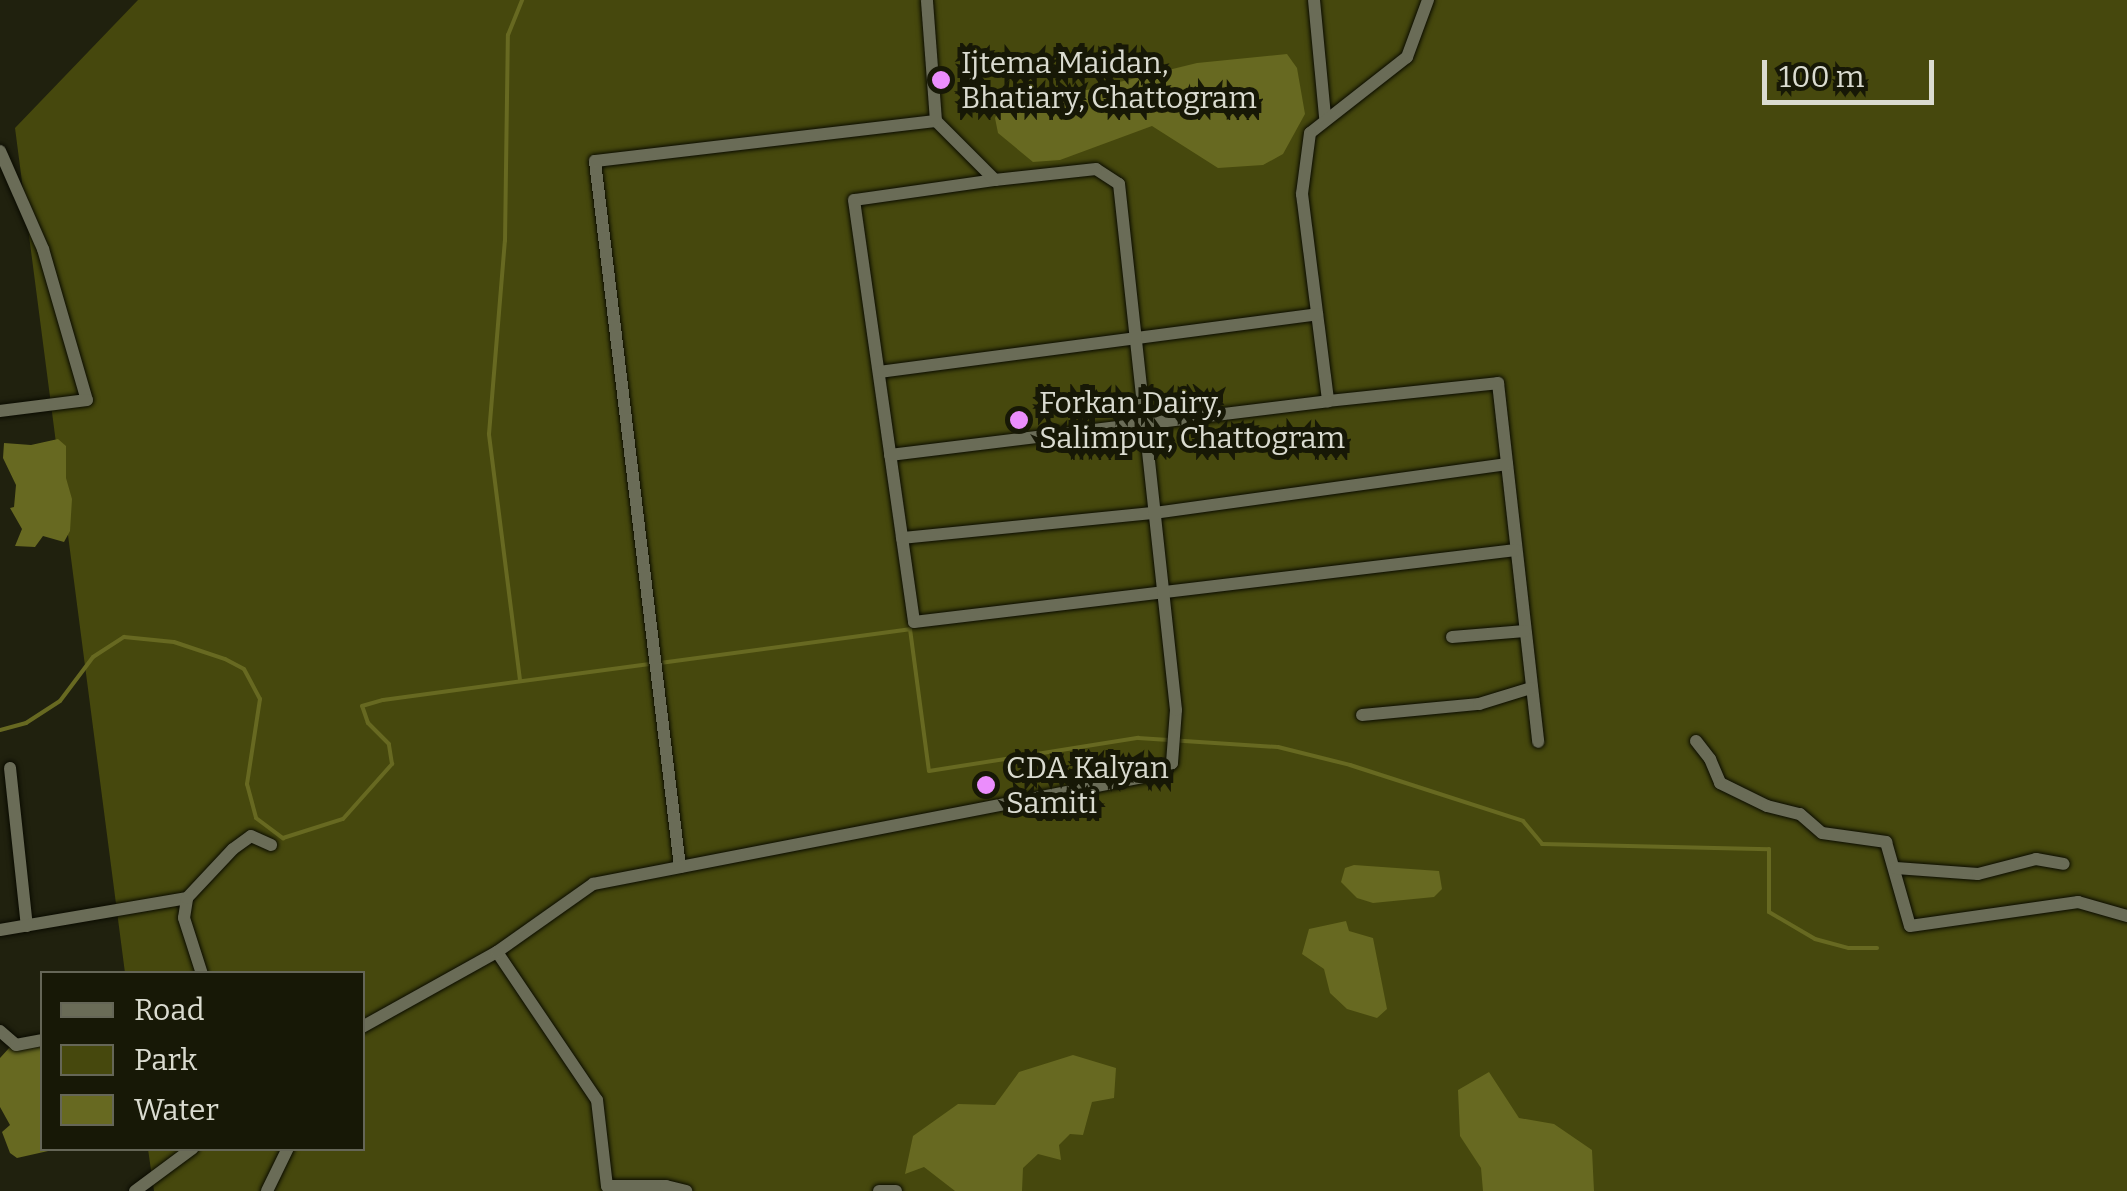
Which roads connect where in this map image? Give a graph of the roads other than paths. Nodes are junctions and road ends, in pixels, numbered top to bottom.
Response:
1 (927, 0) edge
2 (1314, 0) edge
3 (1428, 0) edge
4 (1325, 117) junction
5 (936, 121) junction
6 (0, 151) edge
7 (995, 180) junction
8 (1317, 314) junction
9 (1133, 340) junction
10 (879, 372) junction
11 (1328, 401) junction
12 (0, 411) edge
13 (1143, 423) junction
14 (890, 455) junction
15 (1508, 464) junction
16 (1154, 513) junction
17 (902, 538) junction
18 (1516, 550) junction
19 (1164, 590) junction
20 (1525, 631) junction
21 (1452, 637) dead end
22 (1532, 688) junction
23 (1362, 715) dead end
24 (1696, 741) dead end
25 (1538, 742) dead end
26 (10, 768) dead end
27 (272, 845) dead end
28 (2064, 864) dead end
29 (680, 867) junction
30 (1896, 868) junction
31 (187, 898) junction
32 (2127, 916) edge
33 (27, 926) junction
34 (0, 930) edge
35 (497, 952) junction
36 (201, 971) edge
37 (365, 1025) edge
38 (0, 1031) edge
39 (40, 1040) edge
40 (189, 1151) edge
41 (287, 1151) edge
42 (135, 1191) edge
43 (267, 1191) edge
44 (686, 1191) edge
45 (879, 1191) edge
46 (896, 1191) edge

1 - 5 street
2 - 4 street
3 - 4 street
4 - 8 street
5 - 7 street
5 - 29 street
6 - 12 street
7 - 9 street
7 - 10 street
8 - 9 street
8 - 11 street
9 - 10 street
9 - 13 street
10 - 14 street
11 - 13 street
11 - 15 street
13 - 14 street
13 - 16 street
14 - 17 street
15 - 16 street
15 - 18 street
16 - 17 street
16 - 19 street
17 - 19 street
18 - 19 street
18 - 20 street
19 - 29 street
20 - 21 street
20 - 22 street
22 - 23 street
22 - 25 street
24 - 30 street
26 - 33 street
27 - 31 street
28 - 30 street
29 - 35 street
30 - 32 street
31 - 33 street
31 - 36 street
33 - 34 street
35 - 37 street
35 - 44 street
38 - 39 street
40 - 42 street
41 - 43 street
45 - 46 street

